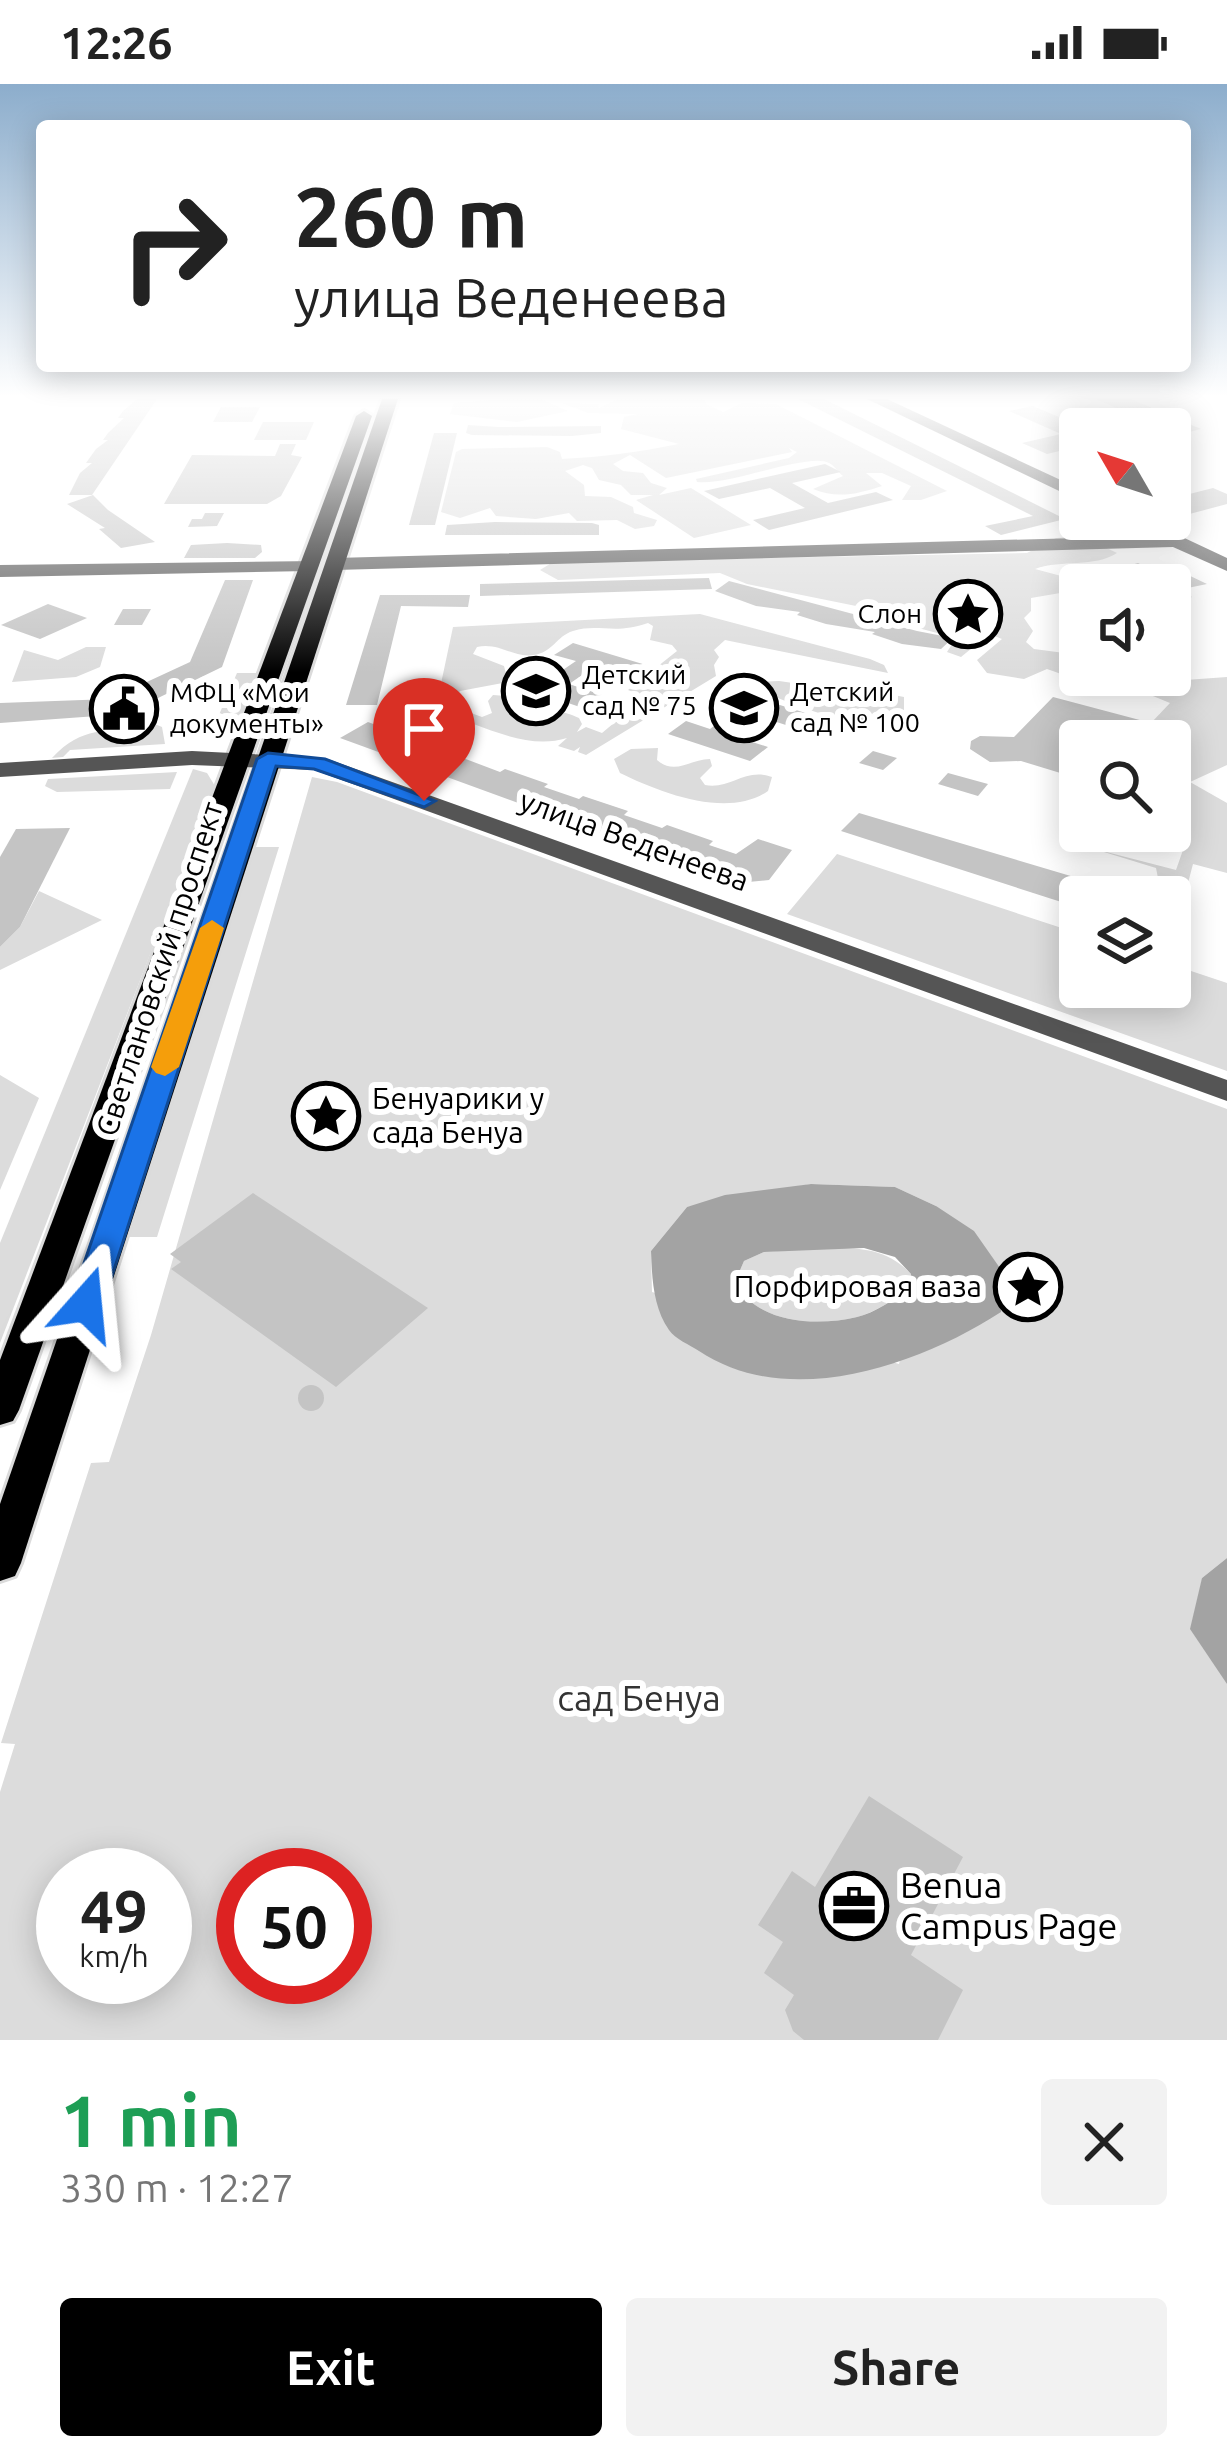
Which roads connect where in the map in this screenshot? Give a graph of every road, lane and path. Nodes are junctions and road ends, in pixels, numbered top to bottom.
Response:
1 (336, 490) edge
2 (359, 490) edge
3 (1177, 541) joint
4 (334, 564) junction
5 (309, 565) junction
6 (1227, 565) edge
7 (0, 571) edge
8 (253, 759) junction
9 (0, 770) edge
10 (1227, 1091) edge
11 (0, 1410) edge
12 (0, 1563) edge

1 - 5 main road, Светлановский проспект
2 - 4 main road, Светлановский проспект
3 - 4 street
3 - 6 street
4 - 8 main road, Светлановский проспект
5 - 7 street
5 - 8 main road, Светлановский проспект
8 - 9 street, улица Веденеева
8 - 10 street, улица Веденеева
8 - 11 main road, Светлановский проспект
8 - 12 main road, Светлановский проспект

